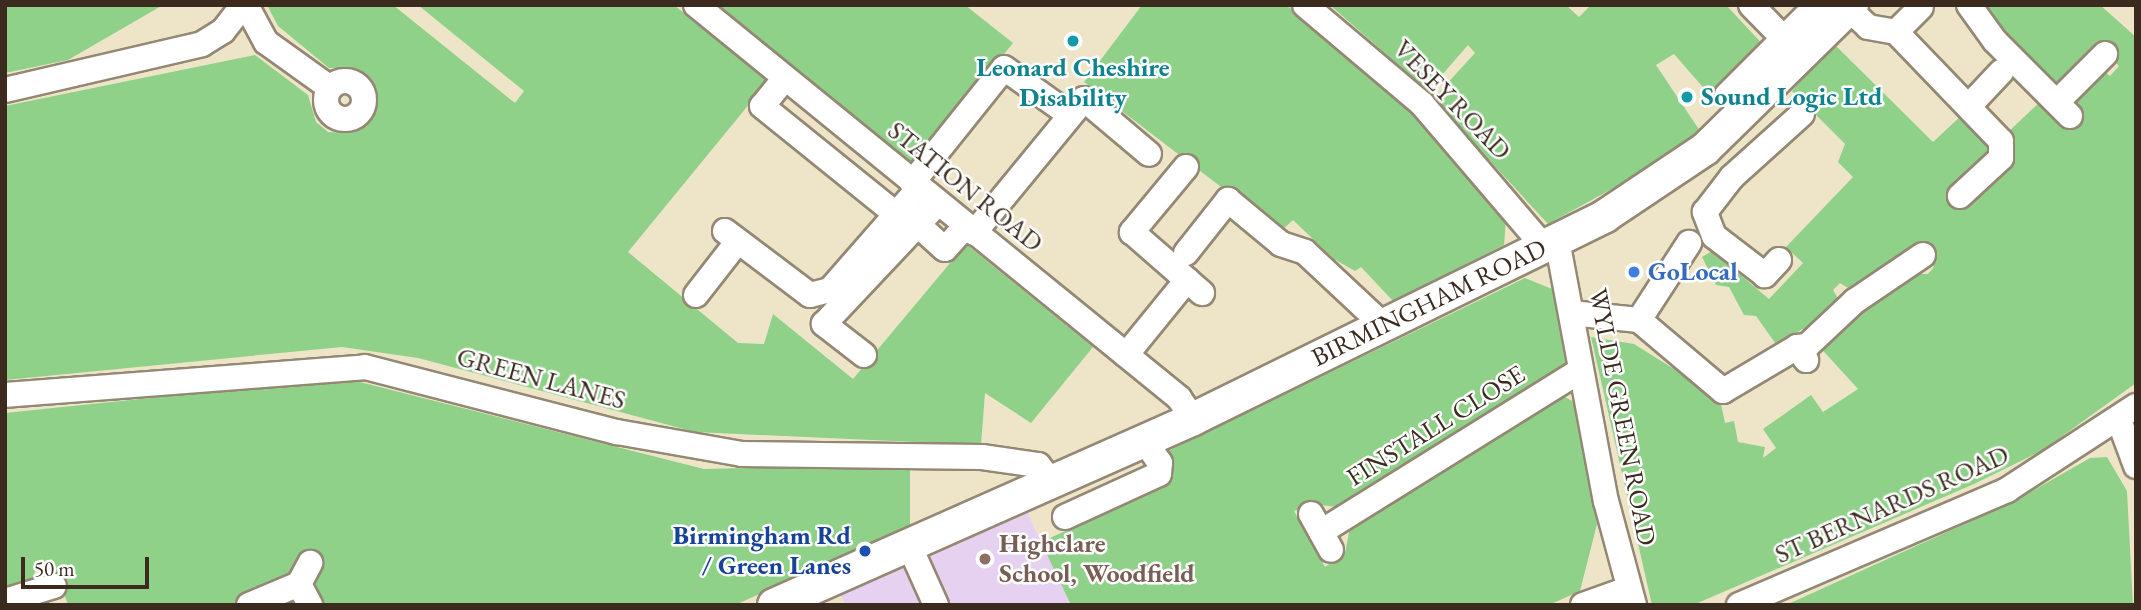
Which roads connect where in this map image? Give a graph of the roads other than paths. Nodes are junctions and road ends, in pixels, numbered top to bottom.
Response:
1 (244, 5) edge
2 (696, 5) edge
3 (1306, 5) edge
4 (1751, 5) edge
5 (1816, 5) edge
6 (1969, 5) edge
7 (1851, 7) edge
8 (1921, 7) dead end
9 (1896, 32) junction
10 (266, 42) junction
11 (202, 44) junction
12 (1793, 48) junction
13 (2105, 54) dead end
14 (2001, 72) dead end
15 (785, 78) junction
16 (330, 88) dead end
17 (5, 89) edge
18 (1727, 95) dead end
19 (1969, 106) junction
20 (1060, 108) dead end
21 (1802, 114) dead end
22 (1705, 149) junction
23 (1149, 153) dead end
24 (1186, 167) dead end
25 (1732, 177) junction
26 (915, 185) junction
27 (1960, 196) dead end
28 (938, 203) junction
29 (907, 219) junction
30 (970, 229) junction
31 (1689, 243) dead end
32 (1550, 244) junction
33 (1186, 253) dead end
34 (1923, 255) dead end
35 (1779, 260) dead end
36 (696, 295) dead end
37 (1570, 313) junction
38 (1639, 320) junction
39 (1383, 325) junction
40 (864, 355) dead end
41 (1126, 355) junction
42 (1581, 370) junction
43 (5, 395) edge
44 (2127, 413) edge
45 (1193, 419) junction
46 (1144, 440) junction
47 (2136, 466) edge
48 (1054, 482) junction
49 (1065, 517) dead end
50 (1321, 532) dead end
51 (909, 545) junction
52 (306, 584) edge
53 (53, 585) dead end
54 (1631, 597) edge
55 (5, 601) edge
56 (257, 604) edge
57 (774, 605) edge
58 (936, 605) edge
59 (1583, 605) edge
60 (1739, 605) edge

1 - 10 street
1 - 11 street
2 - 15 street, STATION ROAD
3 - 32 street, VESEY ROAD
4 - 12 street
5 - 12 street
6 - 13 street
7 - 9 street
7 - 12 main road, BIRMINGHAM ROAD
8 - 9 street
9 - 19 street
10 - 11 street
10 - 16 street
11 - 17 street
12 - 18 street
12 - 22 main road, BIRMINGHAM ROAD
14 - 19 street
15 - 26 street, STATION ROAD
15 - 29 street
19 - 27 street
20 - 26 street
21 - 25 street
22 - 25 street
22 - 32 main road, BIRMINGHAM ROAD
23 - 30 street
24 - 41 street
25 - 35 street
26 - 28 street, STATION ROAD
26 - 29 street
28 - 29 street
28 - 30 street, STATION ROAD
29 - 30 street
29 - 36 street
29 - 40 street
30 - 41 street, STATION ROAD
31 - 38 street
32 - 37 street, WYLDE GREEN ROAD
32 - 39 main road, BIRMINGHAM ROAD
33 - 39 street
34 - 38 street
37 - 38 street
37 - 42 street, WYLDE GREEN ROAD
39 - 45 main road, BIRMINGHAM ROAD
41 - 45 street, STATION ROAD
42 - 50 street, FINSTALL CLOSE
42 - 54 street, WYLDE GREEN ROAD
43 - 48 street, GREEN LANES
44 - 47 street
44 - 60 street, ST BERNARDS ROAD
45 - 46 main road, BIRMINGHAM ROAD
46 - 48 main road, BIRMINGHAM ROAD
46 - 49 street
48 - 51 main road, BIRMINGHAM ROAD
51 - 57 main road, BIRMINGHAM ROAD
51 - 58 street
52 - 56 street
53 - 55 street
54 - 59 street

